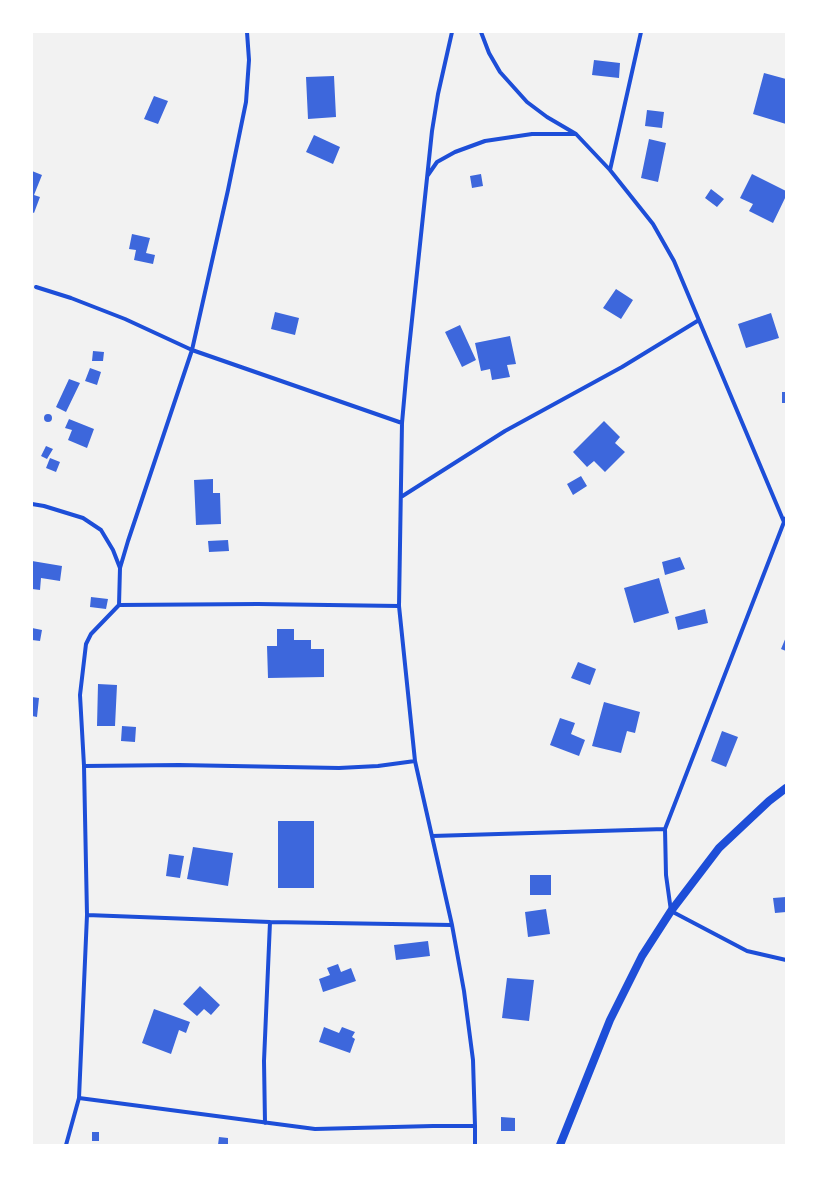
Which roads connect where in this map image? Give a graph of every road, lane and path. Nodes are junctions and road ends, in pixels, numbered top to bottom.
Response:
1 (247, 32) edge
2 (452, 32) edge
3 (481, 32) edge
4 (641, 32) edge
5 (576, 134) junction
6 (610, 170) junction
7 (427, 175) junction
8 (36, 287) dead end
9 (699, 320) junction
10 (192, 350) junction
11 (402, 423) junction
12 (401, 497) junction
13 (32, 504) edge
14 (785, 522) edge
15 (120, 568) junction
16 (119, 604) junction
17 (399, 606) junction
18 (414, 761) junction
19 (84, 766) junction
20 (786, 788) edge
21 (665, 829) junction
22 (432, 836) junction
23 (672, 911) junction
24 (87, 914) junction
25 (270, 922) junction
26 (452, 925) junction
27 (786, 960) edge
28 (79, 1098) junction
29 (265, 1123) junction
30 (476, 1126) junction
31 (66, 1145) edge
32 (475, 1145) edge
33 (560, 1145) edge

1 - 10 street
2 - 7 street
3 - 5 street
4 - 6 street
5 - 6 street
5 - 7 street
6 - 9 street
7 - 11 street
8 - 10 street
9 - 12 street
9 - 14 street
10 - 11 street
10 - 15 street
11 - 12 street
12 - 17 street
13 - 15 street
14 - 21 street
15 - 16 street
16 - 17 street
16 - 19 street
17 - 18 street
18 - 19 street
18 - 22 street
19 - 24 street
20 - 23 main road
21 - 22 street
21 - 23 street
22 - 26 street
23 - 27 street
23 - 33 main road
24 - 25 street
24 - 28 street
25 - 26 street
25 - 29 street
26 - 30 street
28 - 29 street
28 - 31 street
29 - 30 street
30 - 32 street

